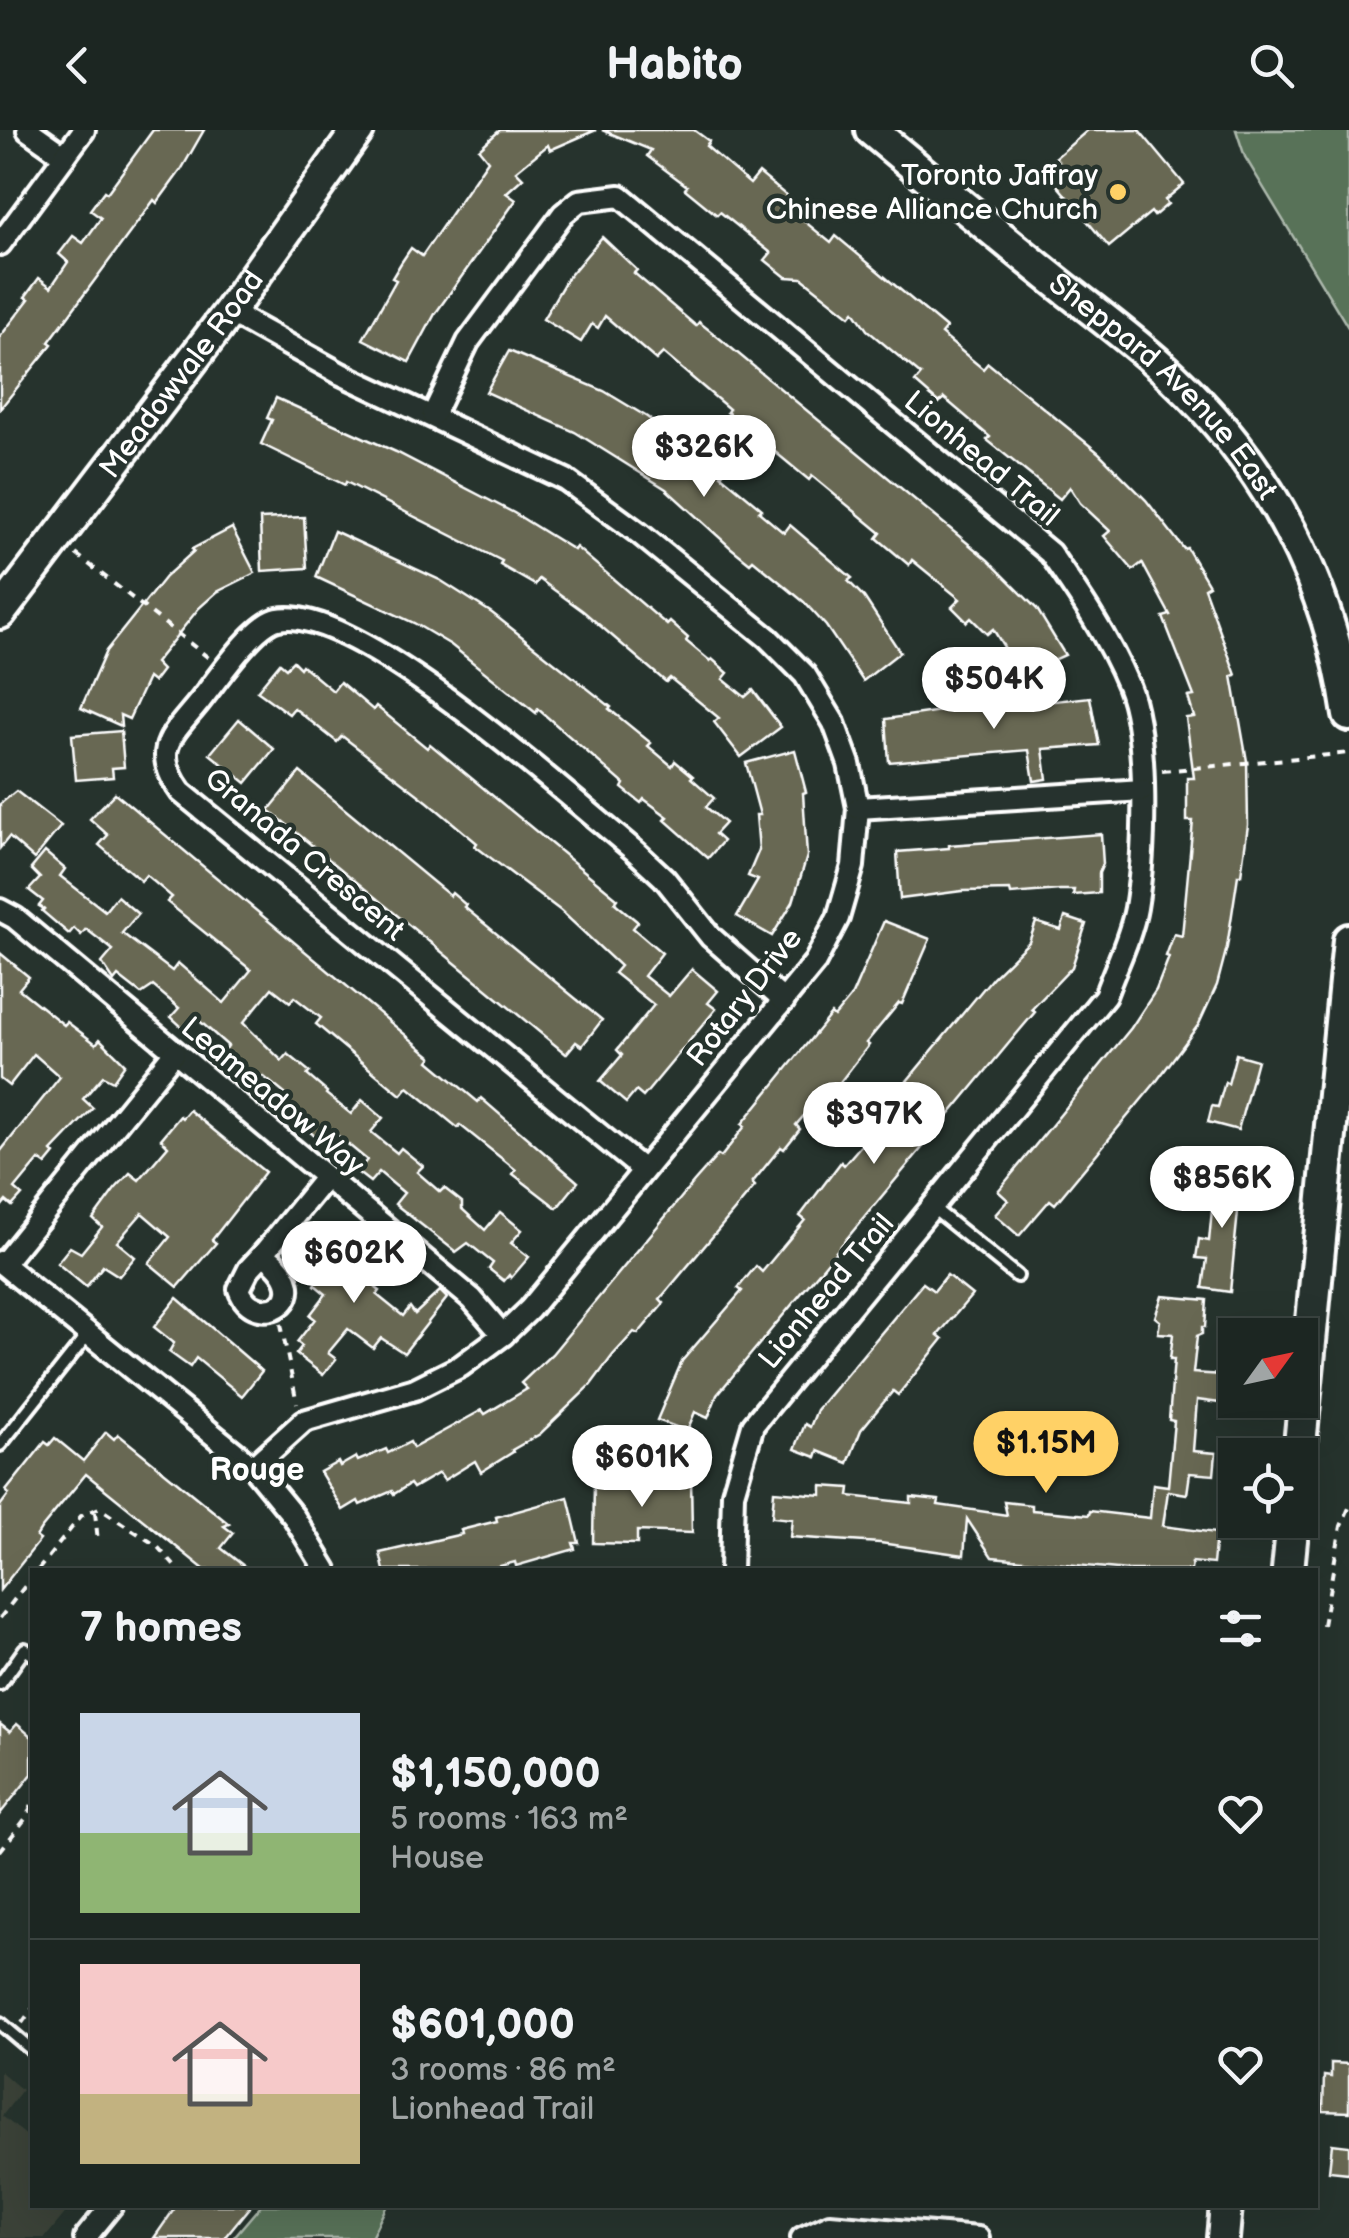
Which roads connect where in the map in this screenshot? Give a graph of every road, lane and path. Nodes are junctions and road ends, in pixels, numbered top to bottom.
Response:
1 (28, 130) edge
2 (84, 130) edge
3 (358, 130) edge
4 (871, 130) edge
5 (65, 156) junction
6 (0, 244) edge
7 (230, 312) junction
8 (432, 414) junction
9 (58, 537) junction
10 (0, 613) edge
11 (224, 671) junction
12 (1349, 715) edge
13 (1349, 753) edge
14 (1143, 782) junction
15 (858, 808) junction
16 (0, 910) edge
17 (1349, 940) edge
18 (784, 1001) junction
19 (174, 1053) junction
20 (643, 1170) junction
21 (325, 1178) junction
22 (933, 1208) junction
23 (264, 1254) junction
24 (1, 1263) edge
25 (1017, 1276) dead end
26 (278, 1306) junction
27 (89, 1334) junction
28 (503, 1334) junction
29 (304, 1422) junction
30 (1301, 1438) edge
31 (0, 1444) edge
32 (253, 1466) junction
33 (1349, 1508) edge
34 (95, 1510) junction
35 (1291, 1538) edge
36 (98, 1542) dead end
37 (40, 1568) edge
38 (177, 1568) edge
39 (325, 1568) edge
40 (731, 1568) edge
41 (1288, 1568) edge
42 (30, 1580) edge
43 (0, 1618) edge
44 (1324, 1624) dead end
45 (30, 1653) edge
46 (0, 1684) edge
47 (30, 1809) edge
48 (0, 1851) edge
49 (0, 2023) edge
50 (30, 2048) edge
51 (110, 2208) edge
52 (1226, 2208) edge
53 (85, 2238) edge
54 (802, 2238) edge
55 (978, 2238) edge
56 (1222, 2238) edge

1 - 5 street
2 - 5 street
3 - 7 main road, Meadowvale Road
4 - 12 main road, Sheppard Avenue East
5 - 6 street
7 - 8 street, Rotary Drive
7 - 9 main road, Meadowvale Road
8 - 14 street, Lionhead Trail
8 - 15 street, Rotary Drive
9 - 10 main road, Meadowvale Road
9 - 11 path
11 - 18 street, Granada Crescent
11 - 20 street, Granada Crescent
13 - 14 path
14 - 15 street
14 - 22 street, Lionhead Trail
15 - 18 street, Rotary Drive
16 - 19 street, Leameadow Way
17 - 30 main road
18 - 20 street, Rotary Drive
19 - 21 street, Leameadow Way
19 - 24 street
20 - 28 street, Rotary Drive
21 - 23 street
21 - 28 street, Leameadow Way
22 - 25 lane
22 - 40 street, Lionhead Trail
23 - 26 street
23 - 26 street
24 - 27 street
26 - 29 path
27 - 31 lane
27 - 32 street
28 - 29 street, Rotary Drive
29 - 32 street, Rotary Drive
32 - 39 street
33 - 44 path
34 - 36 path
34 - 37 path
34 - 38 path
35 - 41 main road
42 - 43 path
45 - 46 lane
47 - 48 path
49 - 50 lane
51 - 53 street
52 - 56 main road
54 - 55 street

